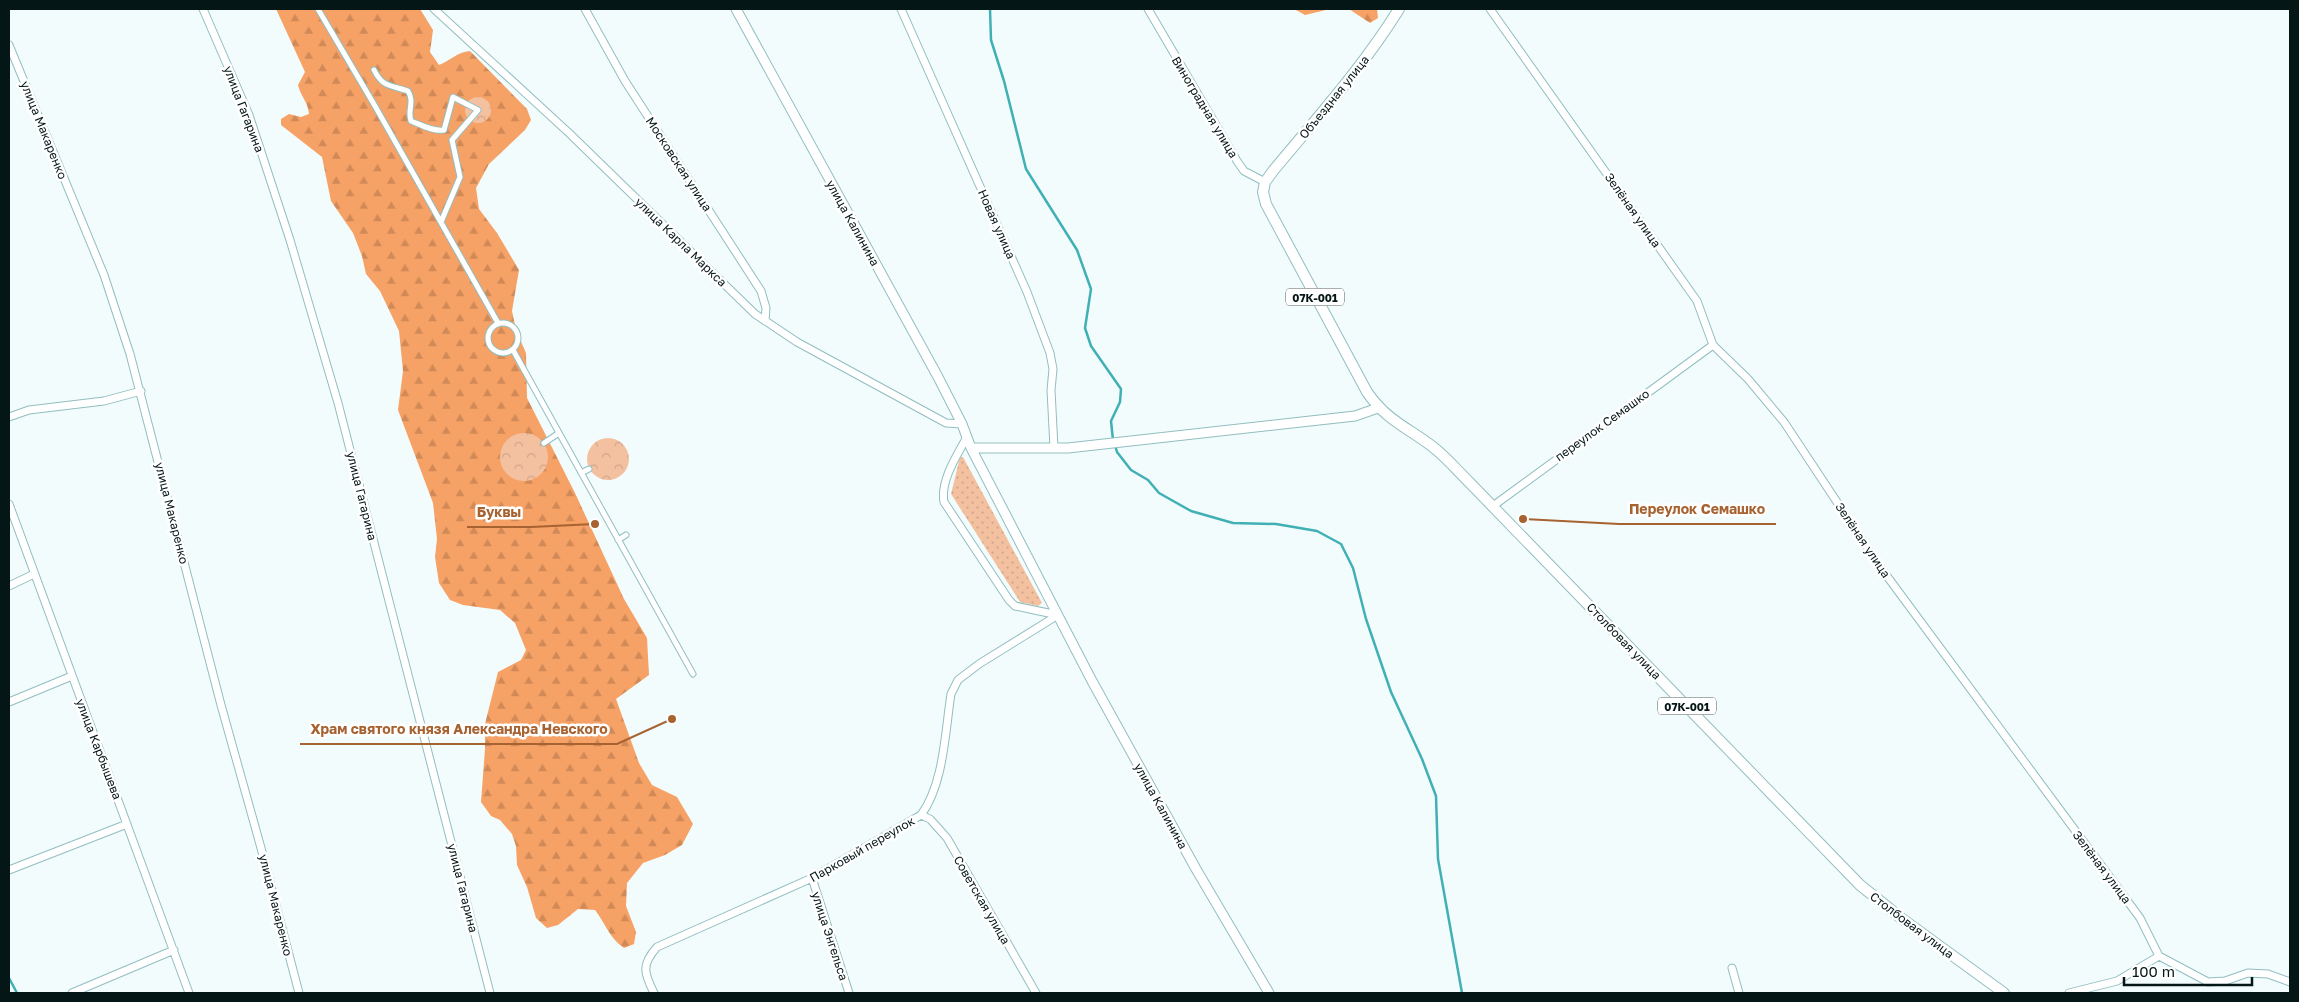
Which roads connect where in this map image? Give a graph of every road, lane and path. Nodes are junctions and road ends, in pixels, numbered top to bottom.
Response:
1 (203, 9) edge
2 (318, 9) edge
3 (434, 9) edge
4 (585, 9) edge
5 (736, 9) edge
6 (901, 9) edge
7 (1148, 9) edge
8 (1399, 9) edge
9 (1490, 9) edge
10 (9, 45) edge
11 (374, 70) dead end
12 (1265, 182) junction
13 (441, 222) junction
14 (766, 321) junction
15 (498, 324) junction
16 (1713, 345) junction
17 (513, 350) junction
18 (141, 391) junction
19 (1378, 408) junction
20 (9, 418) edge
21 (962, 424) junction
22 (559, 433) junction
23 (967, 437) junction
24 (544, 443) dead end
25 (971, 448) junction
26 (1054, 448) junction
27 (589, 469) dead end
28 (581, 473) junction
29 (9, 504) edge
30 (1493, 506) junction
31 (626, 535) dead end
32 (618, 540) junction
33 (34, 574) junction
34 (9, 586) edge
35 (1058, 615) junction
36 (693, 674) dead end
37 (72, 676) junction
38 (9, 702) edge
39 (921, 815) junction
40 (127, 824) junction
41 (9, 870) edge
42 (812, 878) junction
43 (174, 950) junction
44 (2159, 956) junction
45 (1732, 968) dead end
46 (2290, 982) edge
47 (72, 993) edge
48 (190, 993) edge
49 (298, 993) edge
50 (490, 993) edge
51 (654, 993) edge
52 (849, 993) edge
53 (1036, 993) edge
54 (1269, 993) edge
55 (1738, 993) edge
56 (2004, 993) edge
57 (2069, 993) edge

1 - 50 street, улица Гагарина
2 - 13 street
3 - 14 street, улица Карла Маркса
4 - 14 street, Московская улица
5 - 21 street, улица Калинина
6 - 26 street, Новая улица
7 - 12 street, Виноградная улица
8 - 12 main road, Объездная улица
9 - 16 street, Зелёная улица
10 - 18 street, улица Макаренко
11 - 13 street
12 - 19 main road, 07К-001
13 - 15 street
14 - 21 street, улица Карла Маркса
15 - 17 street
15 - 17 street
16 - 30 street, переулок Семашко
16 - 44 street, Зелёная улица
17 - 22 street
18 - 20 street
18 - 49 street, улица Макаренко
19 - 26 street
19 - 30 main road, Столбовая улица / 07К-001
21 - 23 street, улица Калинина
22 - 24 street
22 - 28 street
23 - 25 street, улица Калинина
23 - 35 street
25 - 26 street
25 - 35 street, улица Калинина
27 - 28 street
28 - 32 street
29 - 33 street, улица Карбышева
30 - 56 main road, Столбовая улица / 07К-001
31 - 32 street
32 - 36 street
33 - 34 street
33 - 37 street, улица Карбышева
35 - 39 street, Парковый переулок
35 - 54 street, улица Калинина
37 - 38 street
37 - 40 street, улица Карбышева
39 - 42 street, Парковый переулок
39 - 53 street, Советская улица
40 - 41 street
40 - 43 street, улица Карбышева
42 - 51 street, Парковый переулок
42 - 52 street, улица Энгельса
43 - 47 street
43 - 48 street, улица Карбышева
44 - 46 street
44 - 57 street
45 - 55 street

